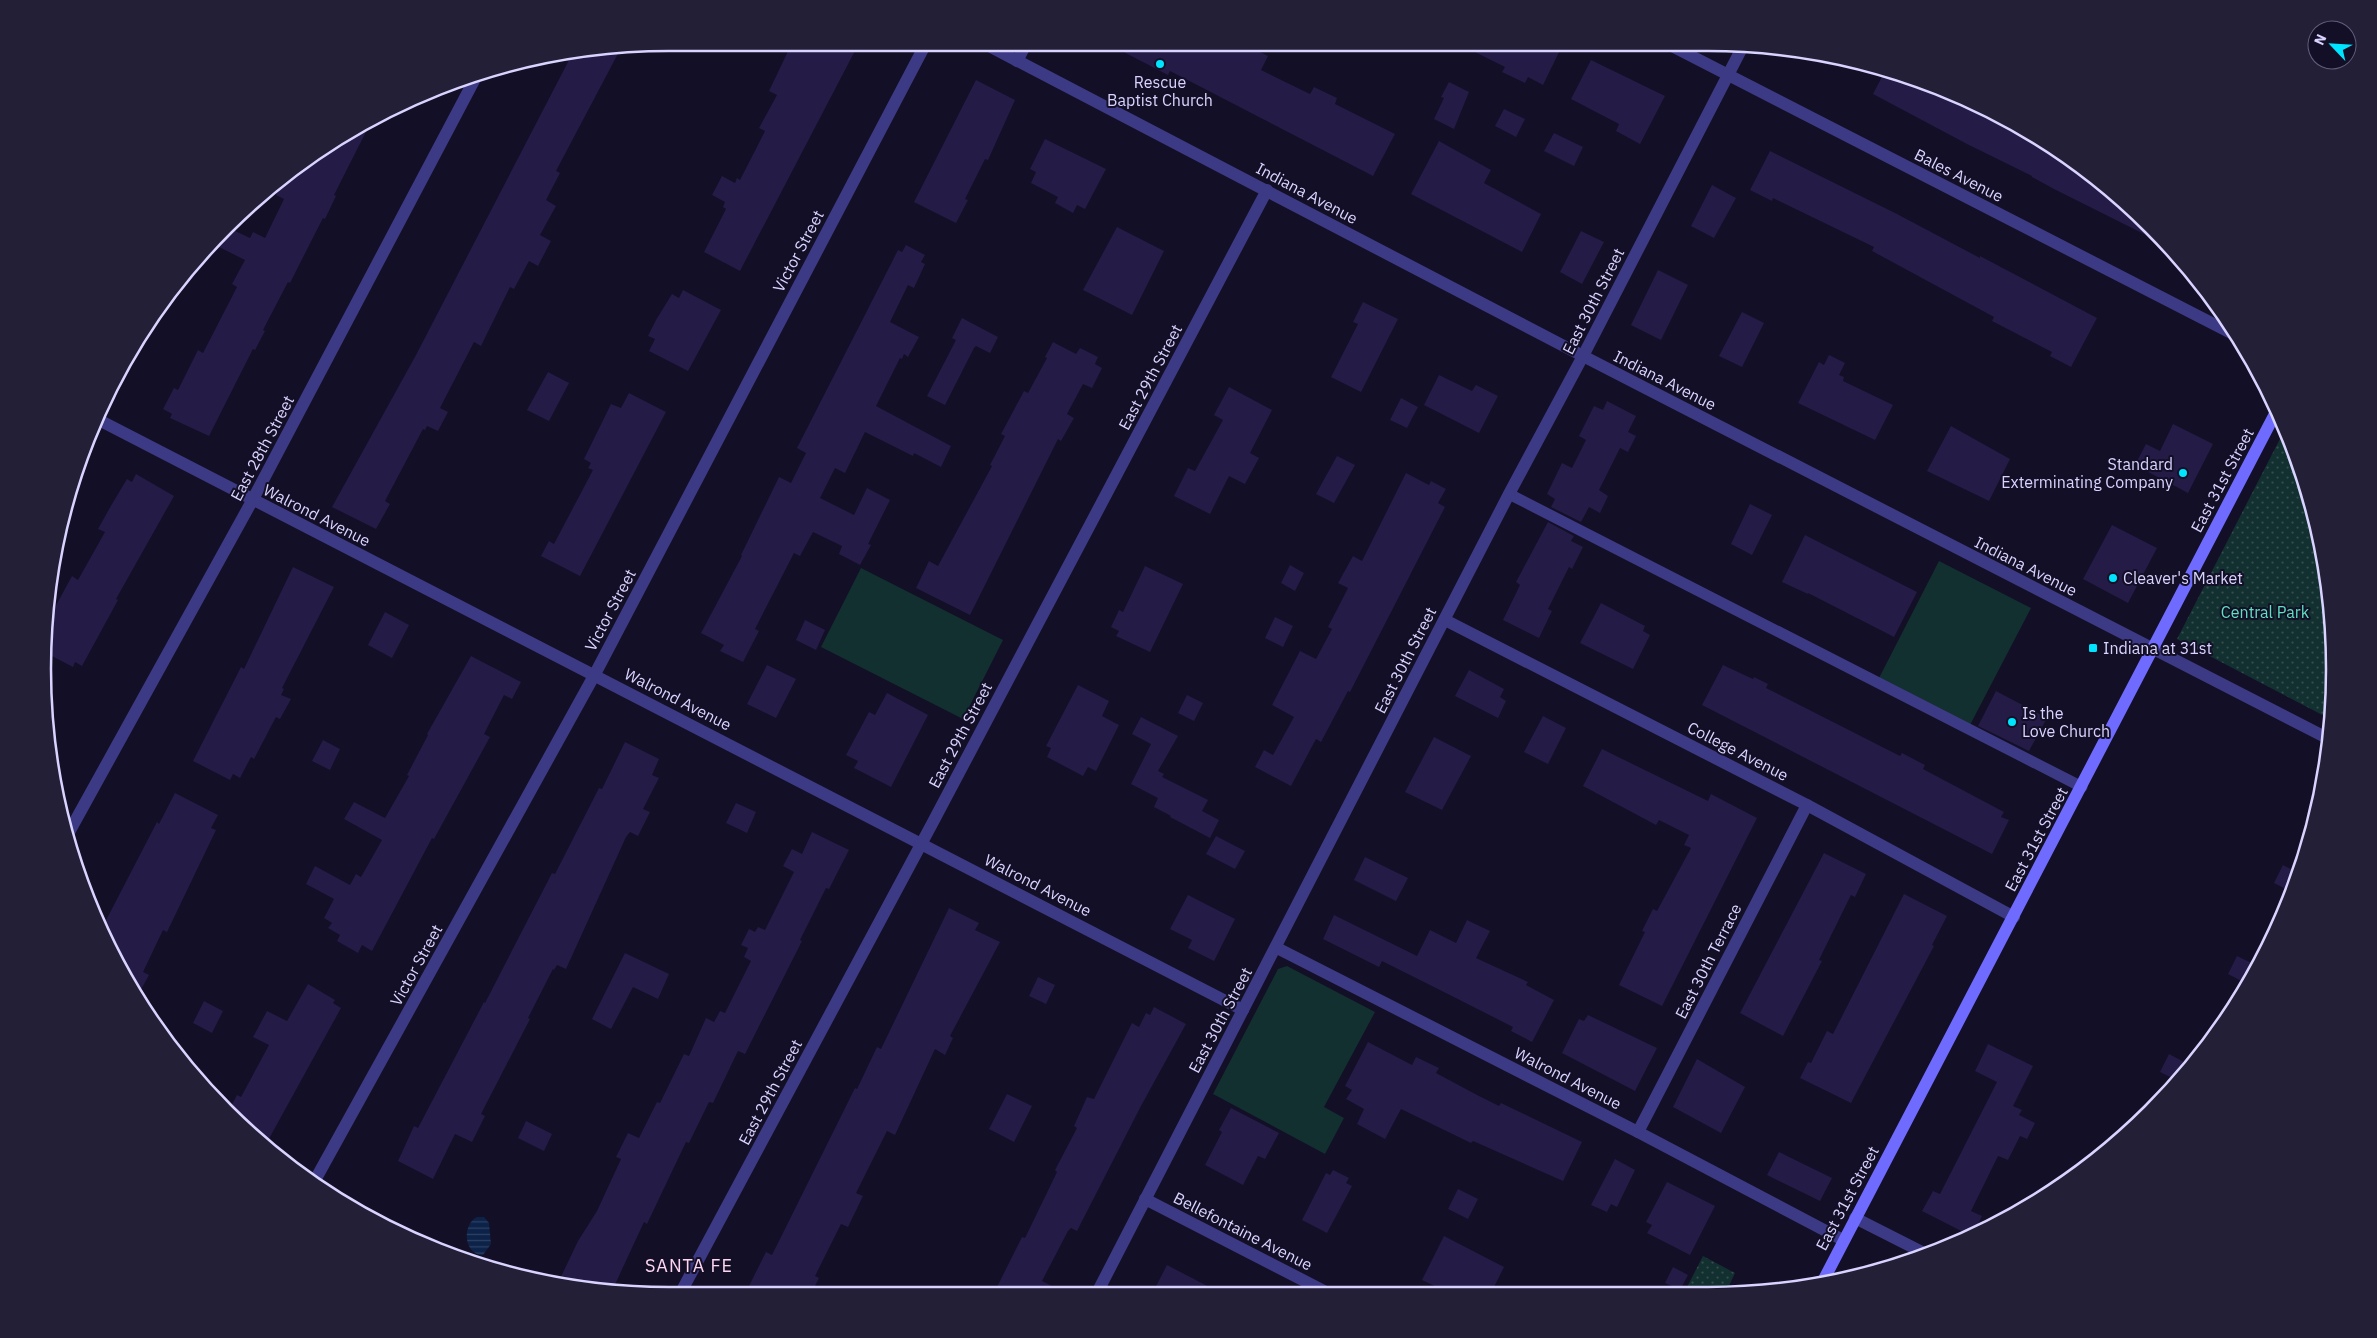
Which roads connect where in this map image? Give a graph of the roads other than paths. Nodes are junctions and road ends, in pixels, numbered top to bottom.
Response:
1 (922, 51) edge
2 (998, 51) edge
3 (1022, 51) edge
4 (1681, 51) edge
5 (1740, 53) edge
6 (1017, 61) junction
7 (1728, 76) junction
8 (473, 83) edge
9 (1267, 190) junction
10 (2225, 331) edge
11 (1583, 356) junction
12 (2272, 419) edge
13 (103, 423) edge
14 (1509, 494) junction
15 (252, 500) junction
16 (1444, 620) junction
17 (2151, 648) junction
18 (595, 674) junction
19 (2321, 735) edge
20 (2082, 787) junction
21 (1807, 805) junction
22 (72, 827) edge
23 (922, 843) junction
24 (2014, 917) junction
25 (1276, 948) junction
26 (1243, 1010) junction
27 (1638, 1132) junction
28 (317, 1176) edge
29 (1145, 1199) junction
30 (1855, 1218) junction
31 (1843, 1240) junction
32 (1918, 1250) edge
33 (1826, 1276) edge
34 (684, 1287) edge
35 (1100, 1287) edge
36 (1316, 1287) edge

1 - 18 street, Victor Street
2 - 6 street, Indiana Avenue
3 - 6 street
4 - 7 street, Bales Avenue
5 - 7 street, East 30th Street
6 - 9 street, Indiana Avenue
7 - 10 street, Bales Avenue
7 - 11 street, East 30th Street
8 - 15 street, East 28th Street
9 - 11 street, Indiana Avenue
9 - 23 street, East 29th Street
11 - 14 street, East 30th Street
11 - 17 street, Indiana Avenue
12 - 17 main road, East 31st Street
13 - 15 street, Walrond Avenue
14 - 16 street, East 30th Street
14 - 20 lane
15 - 18 street, Walrond Avenue
15 - 22 street, East 28th Street
16 - 21 street, College Avenue
16 - 25 street, East 30th Street
17 - 19 street, Indiana Avenue
17 - 20 main road, East 31st Street
18 - 23 street, Walrond Avenue
18 - 28 street, Victor Street
20 - 24 main road, East 31st Street
21 - 24 street, College Avenue
21 - 27 street, East 30th Terrace
23 - 26 street, Walrond Avenue
23 - 34 street, East 29th Street
24 - 30 main road, East 31st Street
25 - 26 street, East 30th Street
25 - 27 street, Walrond Avenue
26 - 29 street, East 30th Street
27 - 31 street, Walrond Avenue
29 - 35 street, East 30th Street
29 - 36 street, Bellefontaine Avenue
30 - 31 main road, East 31st Street
30 - 32 street
31 - 33 main road, East 31st Street

